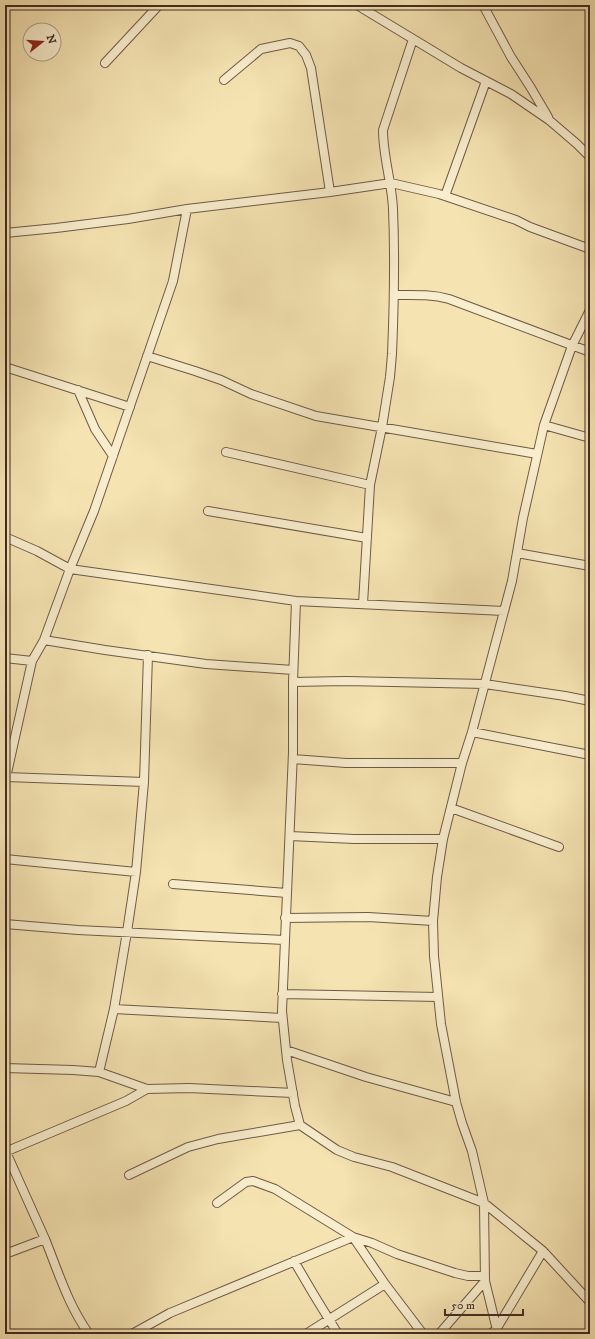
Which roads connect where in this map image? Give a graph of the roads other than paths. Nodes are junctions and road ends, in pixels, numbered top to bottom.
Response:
1 (159, 5) edge
2 (357, 5) edge
3 (483, 5) edge
4 (413, 39) junction
5 (105, 63) dead end
6 (224, 80) dead end
7 (486, 81) junction
8 (549, 120) junction
9 (590, 157) edge
10 (391, 183) junction
11 (330, 192) junction
12 (445, 196) junction
13 (187, 209) junction
14 (5, 233) edge
15 (590, 248) edge
16 (394, 295) junction
17 (590, 310) edge
18 (572, 346) junction
19 (590, 352) edge
20 (147, 356) junction
21 (5, 367) edge
22 (78, 390) junction
23 (130, 407) junction
24 (544, 425) junction
25 (382, 427) junction
26 (590, 438) edge
27 (226, 452) dead end
28 (537, 454) junction
29 (113, 456) junction
30 (370, 485) junction
31 (208, 511) dead end
32 (5, 537) edge
33 (367, 538) junction
34 (517, 553) junction
35 (590, 566) edge
36 (70, 569) junction
37 (296, 601) junction
38 (363, 604) junction
39 (504, 611) junction
40 (44, 640) junction
41 (148, 655) junction
42 (5, 658) edge
43 (32, 660) junction
44 (293, 670) junction
45 (293, 682) junction
46 (484, 684) junction
47 (590, 701) edge
48 (472, 732) junction
49 (590, 755) edge
50 (293, 759) junction
51 (462, 763) junction
52 (6, 780) edge
53 (144, 782) junction
54 (451, 808) junction
55 (290, 836) junction
56 (443, 839) junction
57 (559, 847) dead end
58 (5, 860) edge
59 (136, 872) junction
60 (173, 884) dead end
61 (287, 893) junction
62 (285, 918) junction
63 (433, 920) junction
64 (5, 924) edge
65 (127, 932) junction
66 (284, 940) junction
67 (282, 994) junction
68 (438, 998) junction
69 (114, 1009) junction
70 (282, 1018) junction
71 (286, 1050) junction
72 (5, 1068) edge
73 (99, 1072) junction
74 (147, 1089) junction
75 (293, 1093) junction
76 (456, 1102) junction
77 (300, 1125) junction
78 (6, 1152) edge
79 (129, 1175) dead end
80 (217, 1203) dead end
81 (484, 1203) junction
82 (353, 1237) junction
83 (45, 1239) junction
84 (543, 1251) junction
85 (5, 1254) edge
86 (294, 1261) junction
87 (484, 1279) junction
88 (385, 1284) junction
89 (590, 1302) edge
90 (330, 1320) junction
91 (496, 1332) edge
92 (89, 1334) edge
93 (132, 1334) edge
94 (306, 1334) edge
95 (338, 1334) edge
96 (423, 1334) edge
97 (439, 1334) edge

1 - 5 street
2 - 4 street
3 - 8 street
4 - 7 street
4 - 10 street
6 - 11 street
7 - 8 street
7 - 12 street
8 - 9 street
10 - 11 street
10 - 12 street
10 - 16 street
11 - 13 street
12 - 15 street
13 - 14 street
13 - 20 street
16 - 18 street
16 - 25 street
17 - 18 street
18 - 19 street
18 - 24 street
20 - 23 street
20 - 25 street
21 - 22 street
22 - 23 street
22 - 29 street
23 - 29 street
24 - 26 street
24 - 28 street
25 - 28 street
25 - 30 street
27 - 30 street
28 - 34 street
29 - 36 street
30 - 33 street
31 - 33 street
32 - 36 street
33 - 38 street
34 - 35 street
34 - 39 street
36 - 37 street
36 - 40 street
37 - 38 street
37 - 44 street
38 - 39 street
39 - 46 street
40 - 41 street
40 - 43 street
41 - 44 street
41 - 53 street
42 - 43 street
43 - 52 street
44 - 45 street
45 - 46 street
45 - 50 street
46 - 47 street
46 - 48 street
48 - 49 street
48 - 51 street
50 - 51 street
50 - 55 street
51 - 54 street
52 - 53 street
53 - 59 street
54 - 56 street
54 - 57 street
55 - 56 street
55 - 61 street
56 - 63 street
58 - 59 street
59 - 65 street
60 - 61 street
61 - 62 street
62 - 63 street
62 - 66 street
63 - 68 street
64 - 65 street
65 - 66 street
65 - 69 street
66 - 67 street
67 - 68 street
67 - 70 street
68 - 76 street
69 - 70 street
69 - 73 street
70 - 71 street
71 - 75 street
71 - 76 street
72 - 73 street
73 - 74 street
74 - 75 street
74 - 78 street
75 - 77 street
76 - 81 street
77 - 79 street
77 - 81 street
78 - 83 street
80 - 82 street
81 - 84 street
81 - 87 street
82 - 86 street
82 - 87 street
82 - 88 street
83 - 85 street
83 - 92 street
84 - 89 street
84 - 91 street
86 - 90 street
86 - 93 street
87 - 91 street
87 - 97 street
88 - 90 street
88 - 96 street
90 - 94 street
90 - 95 street

